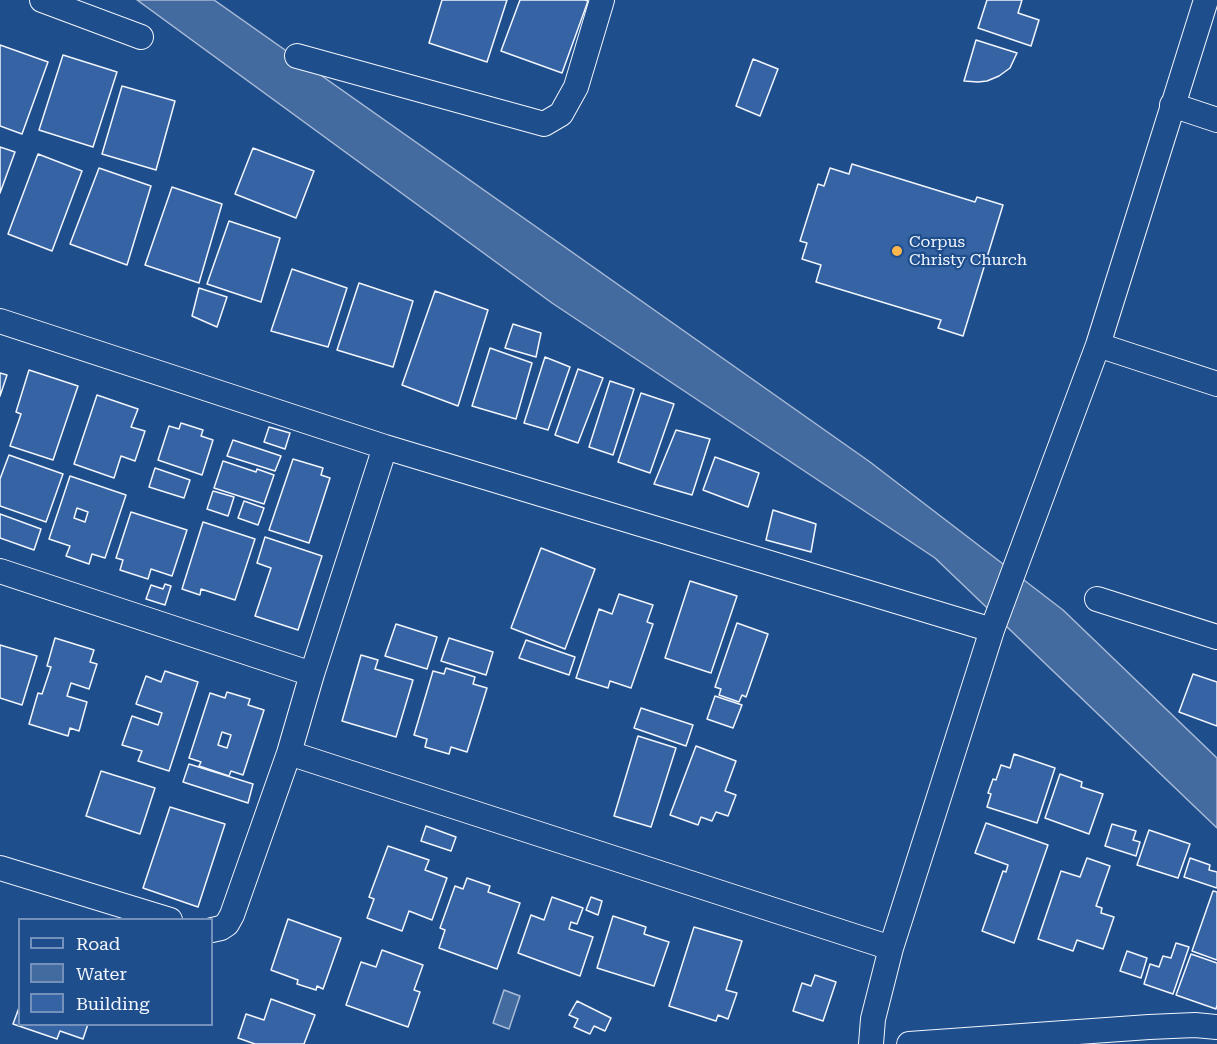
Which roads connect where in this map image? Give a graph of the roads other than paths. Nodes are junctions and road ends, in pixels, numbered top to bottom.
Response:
1 (42, 0) edge
2 (602, 0) edge
3 (1206, 0) edge
4 (141, 37) dead end
5 (297, 56) dead end
6 (1172, 105) junction
7 (1217, 120) edge
8 (0, 321) edge
9 (1098, 345) junction
10 (1217, 384) edge
11 (386, 447) junction
12 (0, 571) edge
13 (1097, 598) dead end
14 (993, 627) junction
15 (1217, 637) edge
16 (312, 674) junction
17 (289, 753) junction
18 (0, 868) edge
19 (163, 918) edge
20 (213, 930) edge
21 (891, 948) junction
22 (1217, 1027) edge
23 (871, 1044) edge
24 (909, 1044) edge

1 - 4 street
2 - 5 street
3 - 6 street
6 - 7 street
6 - 9 street
8 - 11 street
9 - 10 street
9 - 14 street
11 - 14 street
11 - 16 street
12 - 16 street
13 - 15 street
14 - 21 street
16 - 17 street
17 - 20 street
17 - 21 street
18 - 19 street
21 - 23 street
22 - 24 street

